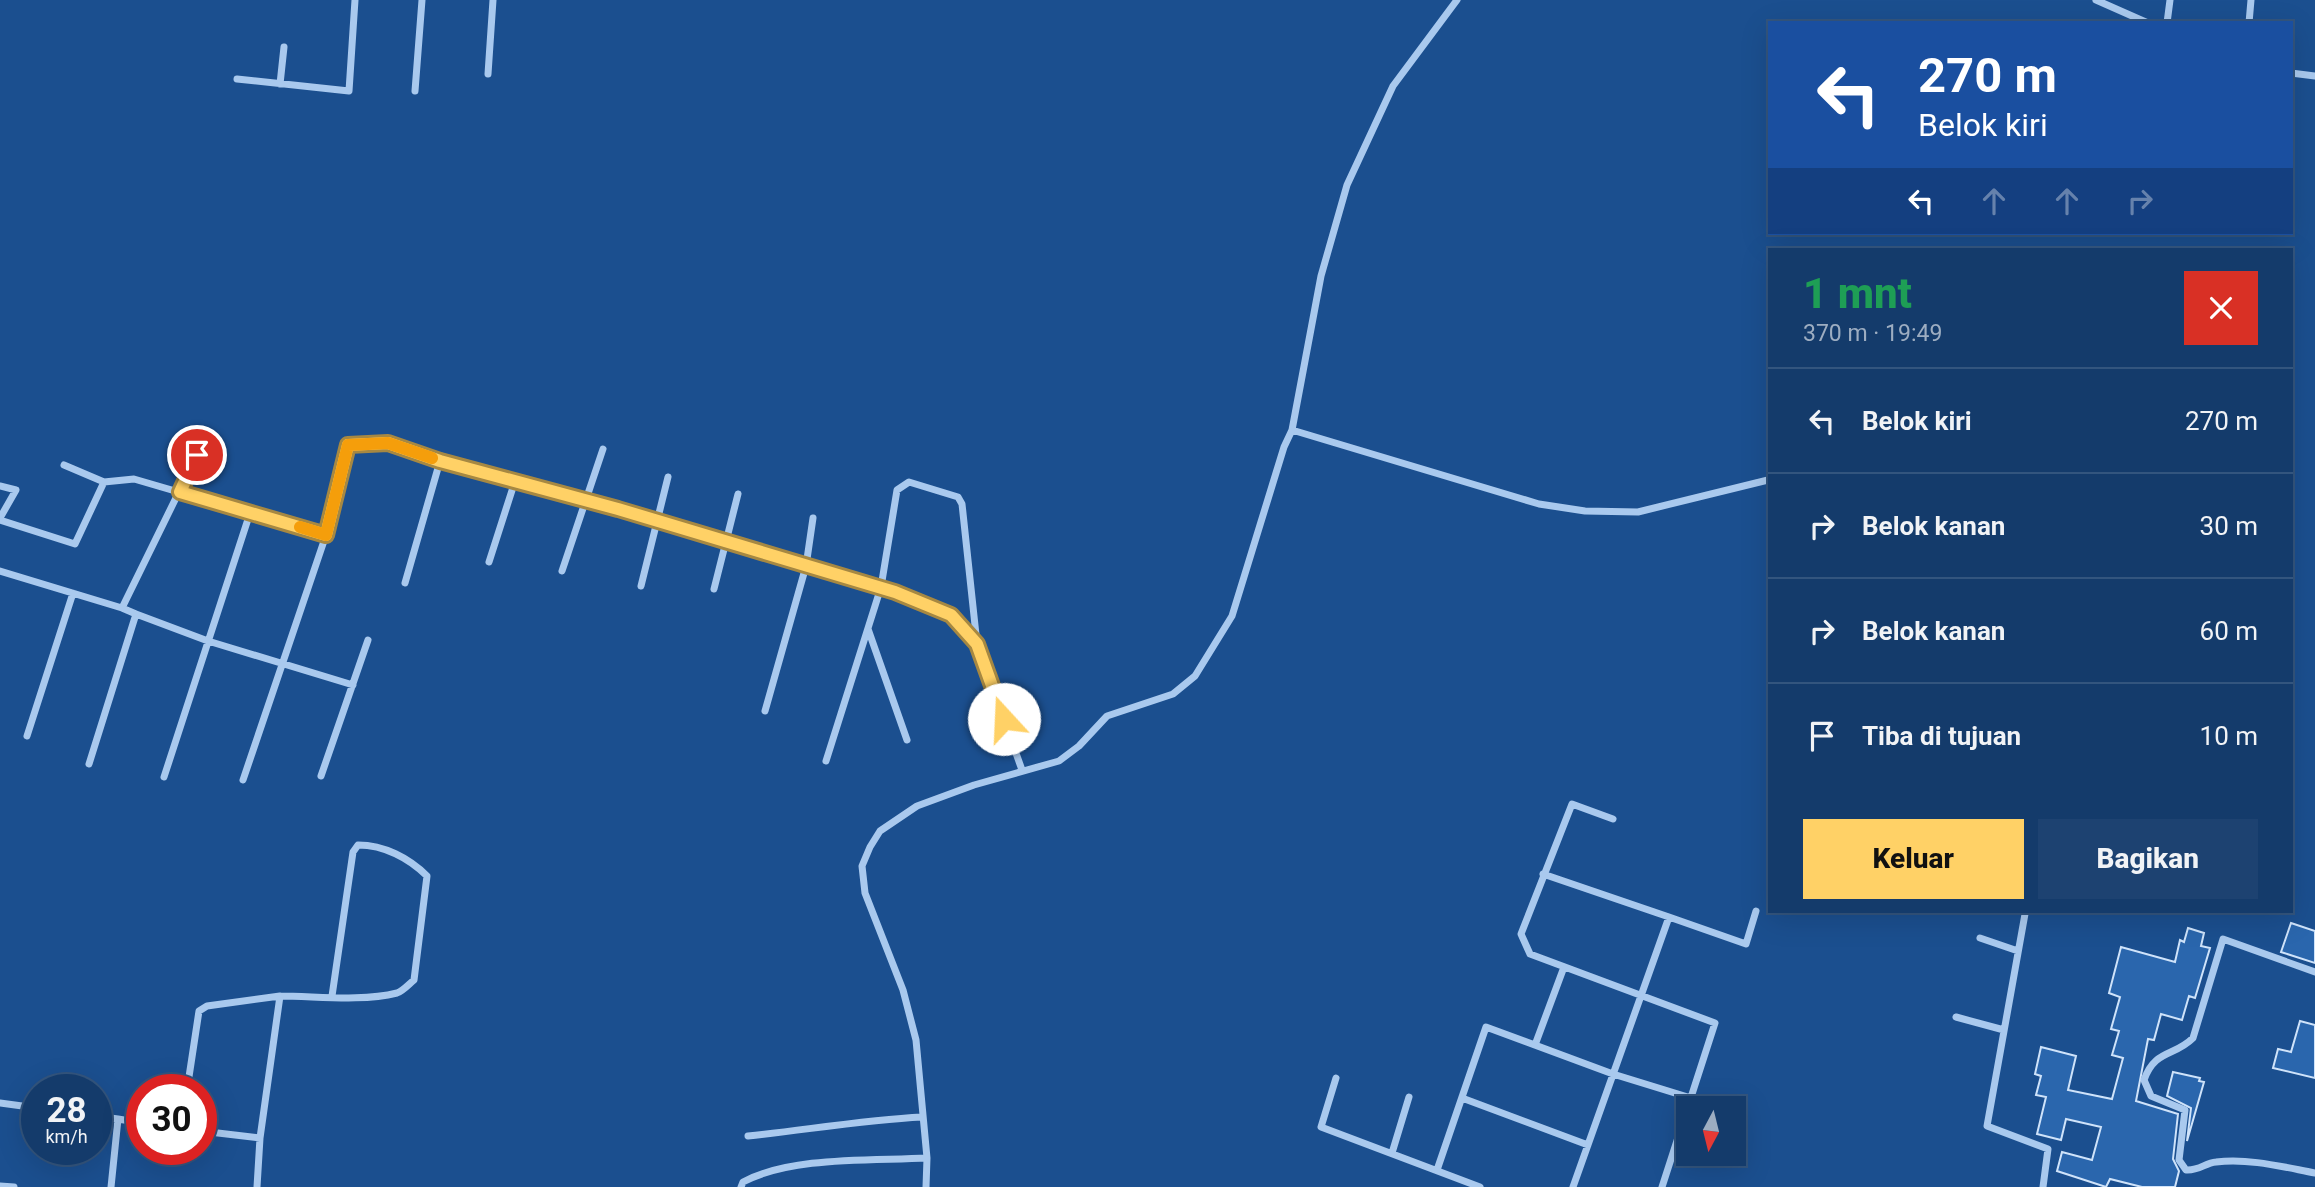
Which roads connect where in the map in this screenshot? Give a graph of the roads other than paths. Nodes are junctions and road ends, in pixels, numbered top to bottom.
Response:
1 (355, 0) edge
2 (422, 0) edge
3 (493, 0) edge
4 (1457, 0) edge
5 (2096, 0) edge
6 (2170, 0) edge
7 (2251, 0) edge
8 (2143, 21) edge
9 (2167, 21) edge
10 (2249, 21) edge
11 (284, 47) dead end
12 (2293, 73) edge
13 (488, 74) dead end
14 (2315, 76) edge
15 (237, 79) dead end
16 (280, 84) junction
17 (415, 91) dead end
18 (1292, 430) junction
19 (603, 449) dead end
20 (197, 455) dead end
21 (440, 461) junction
22 (64, 465) dead end
23 (668, 477) dead end
24 (1768, 480) edge
25 (515, 481) junction
26 (104, 482) junction
27 (0, 486) edge
28 (180, 492) junction
29 (738, 494) dead end
30 (586, 500) junction
31 (250, 513) junction
32 (813, 518) dead end
33 (0, 519) edge
34 (656, 520) junction
35 (326, 535) junction
36 (728, 542) junction
37 (489, 562) dead end
38 (806, 565) junction
39 (0, 571) edge
40 (562, 571) dead end
41 (405, 583) dead end
42 (641, 586) dead end
43 (881, 587) junction
44 (714, 589) dead end
45 (73, 593) junction
46 (122, 608) junction
47 (136, 614) junction
48 (868, 629) junction
49 (368, 640) dead end
50 (208, 641) junction
51 (977, 644) junction
52 (283, 662) junction
53 (353, 685) junction
54 (765, 711) dead end
55 (27, 736) dead end
56 (906, 740) dead end
57 (827, 761) dead end
58 (89, 764) dead end
59 (1022, 770) junction
60 (321, 776) dead end
61 (164, 777) dead end
62 (243, 780) dead end
63 (1613, 819) dead end
64 (1543, 874) junction
65 (1756, 911) dead end
66 (2025, 914) dead end
67 (1669, 917) junction
68 (1980, 939) dead end
69 (2018, 951) junction
70 (1564, 967) junction
71 (2315, 972) edge
72 (1641, 995) junction
73 (280, 996) junction
74 (332, 996) junction
75 (1956, 1017) dead end
76 (2004, 1030) junction
77 (1535, 1045) junction
78 (189, 1074) edge
79 (1613, 1074) junction
80 (1336, 1077) dead end
81 (1684, 1096) edge
82 (1692, 1096) edge
83 (1409, 1097) dead end
84 (1462, 1098) junction
85 (0, 1103) edge
86 (21, 1106) edge
87 (922, 1117) junction
88 (112, 1118) edge
89 (118, 1119) junction
90 (126, 1120) edge
91 (217, 1133) edge
92 (748, 1136) dead end
93 (260, 1138) junction
94 (1676, 1142) edge
95 (1588, 1144) junction
96 (1392, 1153) junction
97 (927, 1158) junction
98 (1437, 1170) junction
99 (2315, 1173) edge
100 (0, 1186) edge
101 (13, 1187) edge
102 (111, 1187) edge
103 (257, 1187) edge
104 (741, 1187) edge
105 (926, 1187) edge
106 (1480, 1187) edge
107 (1573, 1187) edge
108 (1661, 1187) edge
109 (2043, 1187) edge

1 - 16 street
2 - 17 street
3 - 13 street
4 - 18 street
5 - 8 street
6 - 9 street
7 - 10 street
11 - 16 street
12 - 14 street
15 - 16 street
18 - 24 street
18 - 59 street
19 - 30 street
20 - 28 street
21 - 25 street
21 - 35 street
21 - 41 street
22 - 26 street
23 - 34 street
25 - 30 street
25 - 37 street
26 - 28 street
26 - 33 street
27 - 33 street
28 - 31 street
28 - 46 street
29 - 36 street
30 - 34 street
30 - 40 street
31 - 35 street
31 - 50 street
32 - 38 street
34 - 36 street
34 - 42 street
35 - 52 street
36 - 38 street
36 - 44 street
38 - 43 street
38 - 54 street
39 - 45 street
43 - 48 street
43 - 51 street
43 - 51 street
45 - 46 street
45 - 55 street
46 - 47 street
47 - 50 street
47 - 58 street
48 - 56 street
48 - 57 street
49 - 53 street
50 - 52 street
50 - 61 street
51 - 59 street
52 - 53 street
52 - 62 street
53 - 60 street
59 - 87 street
63 - 64 street
64 - 67 street
64 - 70 street
65 - 67 street
66 - 69 street
67 - 72 street
68 - 69 street
69 - 76 street
70 - 72 street
70 - 77 street
71 - 99 street
72 - 79 street
72 - 82 street
73 - 74 street
73 - 78 street
73 - 93 street
74 - 74 street
75 - 76 street
76 - 109 street
77 - 79 street
77 - 84 street
79 - 81 street
79 - 95 street
80 - 96 street
83 - 96 street
84 - 95 street
84 - 98 street
85 - 86 street
87 - 92 street
87 - 97 street
88 - 89 street
89 - 90 street
89 - 102 street
91 - 93 street
93 - 103 street
94 - 108 street
95 - 107 street
96 - 98 street
97 - 104 street
97 - 105 street
98 - 106 street
100 - 101 street

